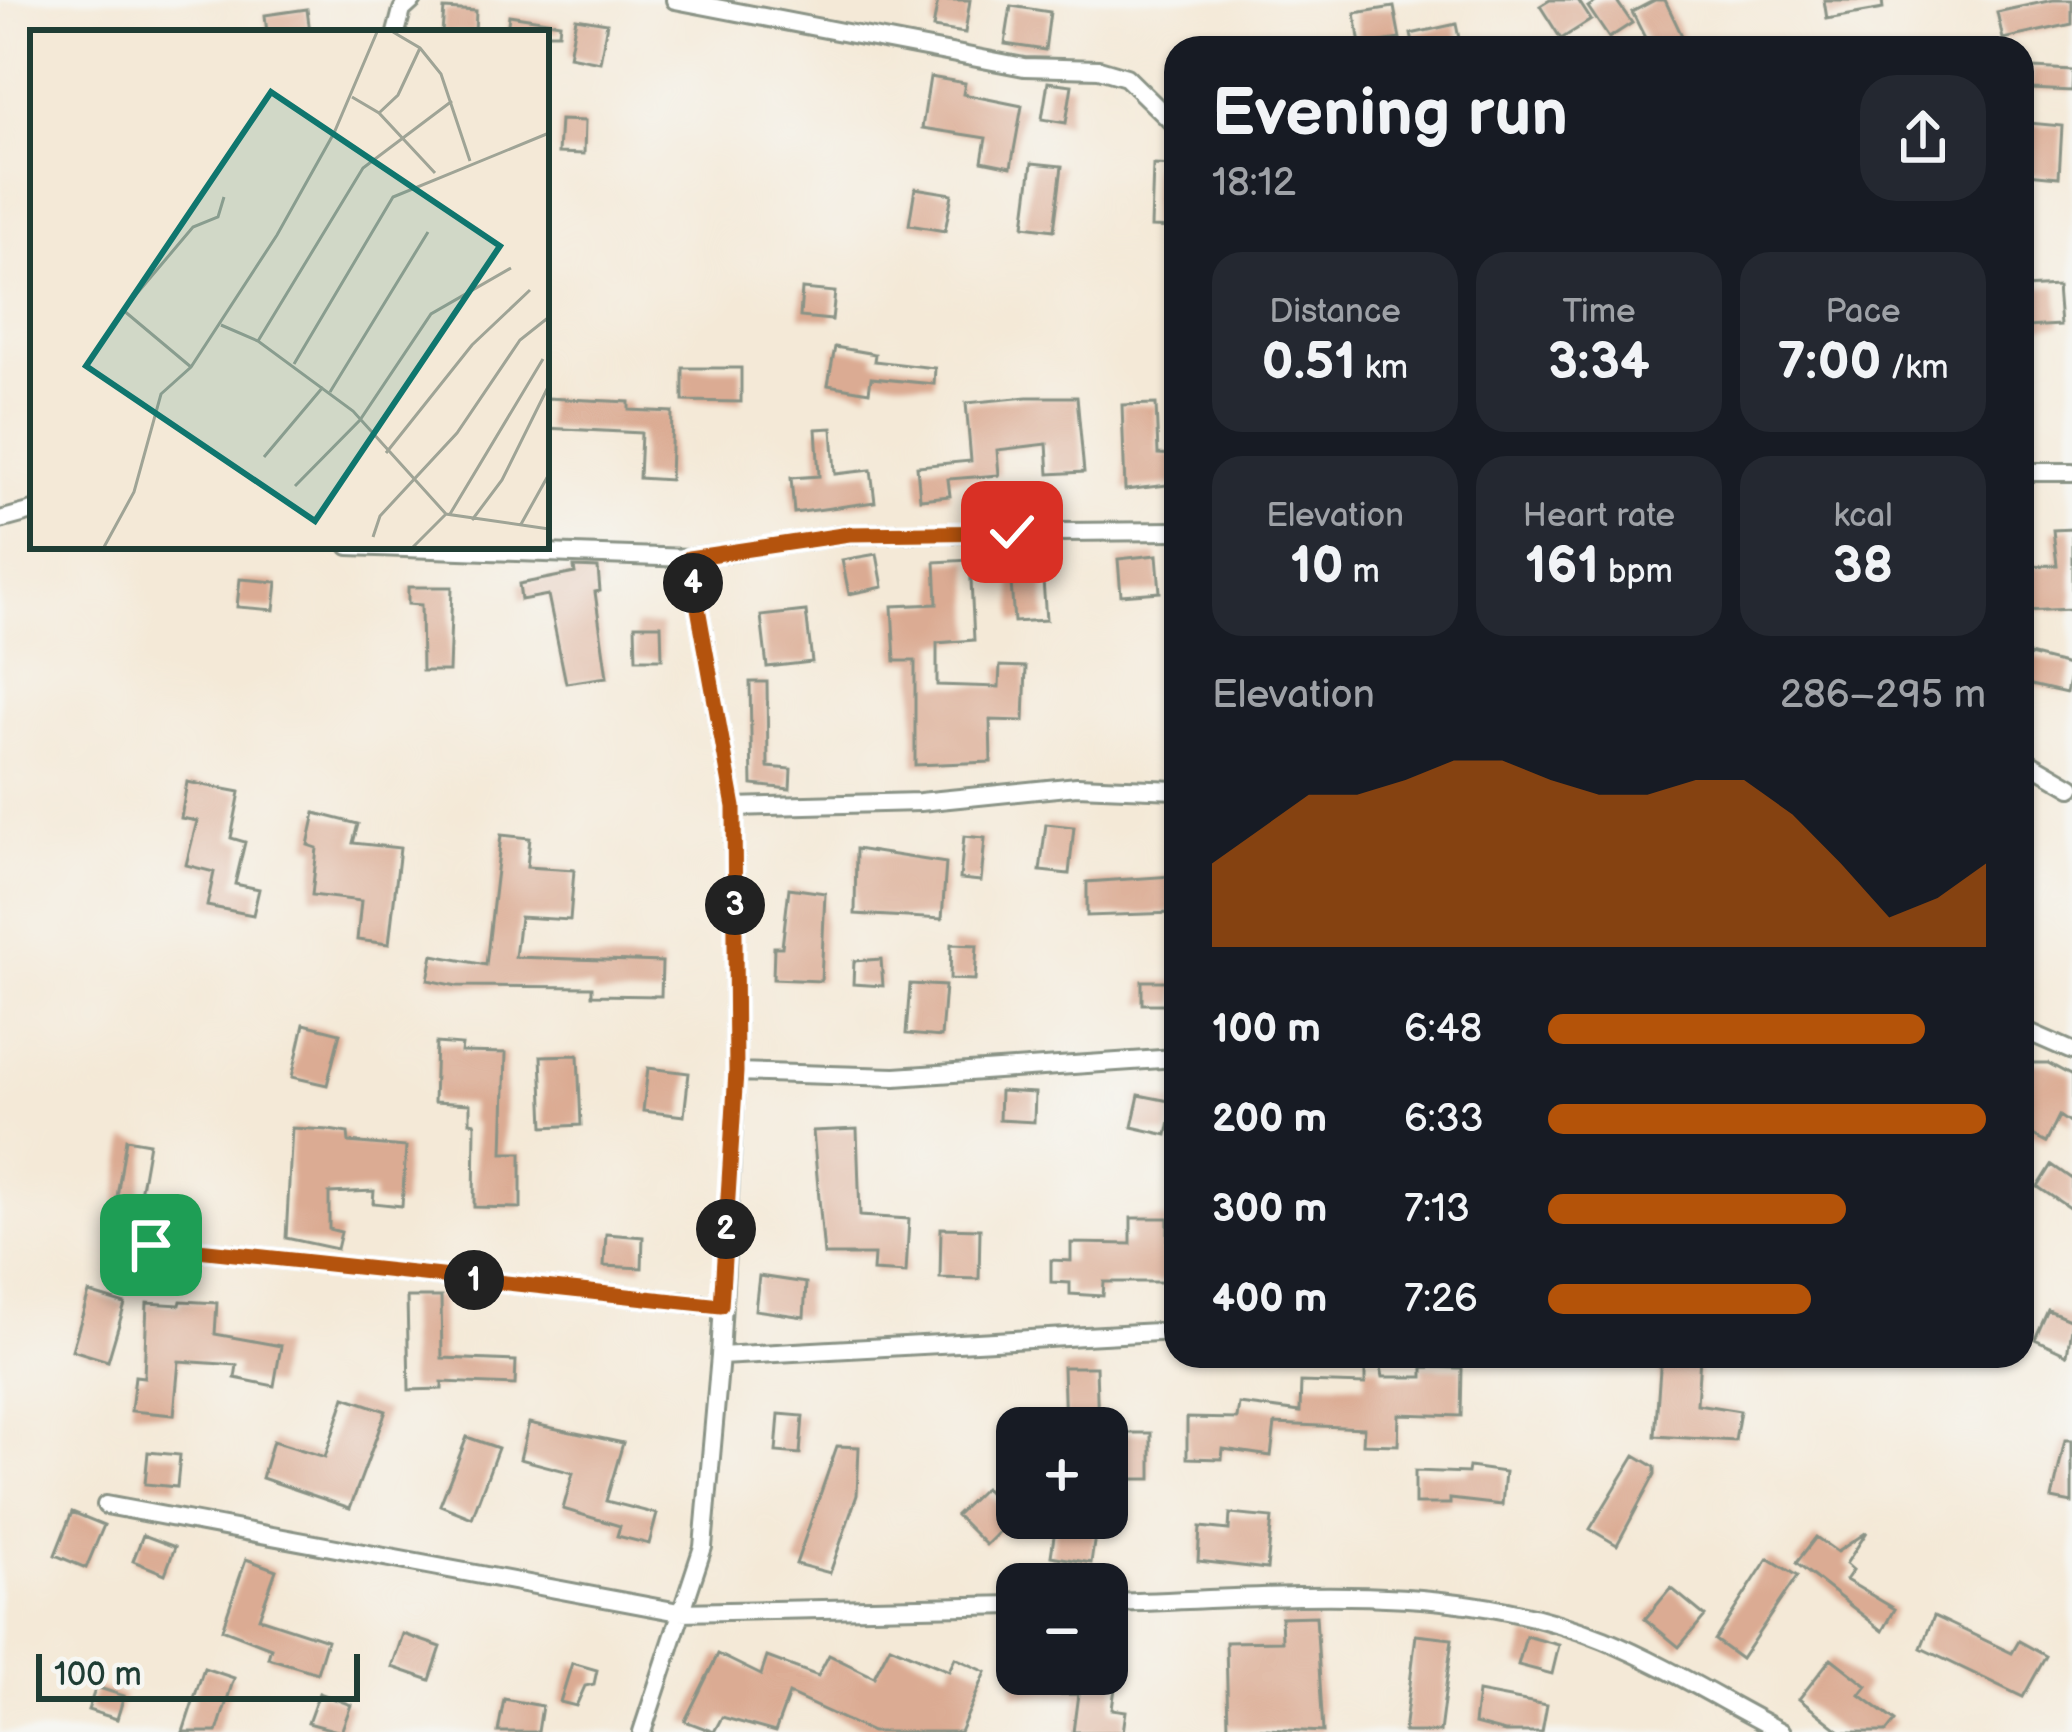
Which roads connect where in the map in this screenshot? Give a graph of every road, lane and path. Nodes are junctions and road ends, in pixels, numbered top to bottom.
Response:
1 (413, 0) edge
2 (675, 0) edge
3 (397, 30) edge
4 (1164, 114) edge
5 (2034, 472) edge
6 (2072, 472) edge
7 (30, 512) edge
8 (0, 520) edge
9 (1164, 531) edge
10 (420, 549) edge
11 (689, 558) junction
12 (2034, 765) edge
13 (2072, 787) edge
14 (1164, 790) edge
15 (734, 807) junction
16 (2034, 1034) edge
17 (2072, 1051) edge
18 (1164, 1059) edge
19 (736, 1072) junction
20 (151, 1245) dead end
21 (721, 1306) junction
22 (1164, 1331) edge
23 (720, 1356) junction
24 (106, 1505) dead end
25 (1128, 1602) edge
26 (996, 1605) edge
27 (679, 1612) junction
28 (641, 1732) edge
29 (1782, 1732) edge

1 - 3 street
2 - 4 street
5 - 6 street
7 - 8 street
9 - 11 street
10 - 11 street
11 - 15 street
12 - 13 street
14 - 15 street
15 - 19 street
16 - 17 street
18 - 19 street
19 - 21 street
20 - 21 street
21 - 23 street
22 - 23 street
23 - 27 street
24 - 27 street
25 - 29 street
26 - 27 street
27 - 28 street

